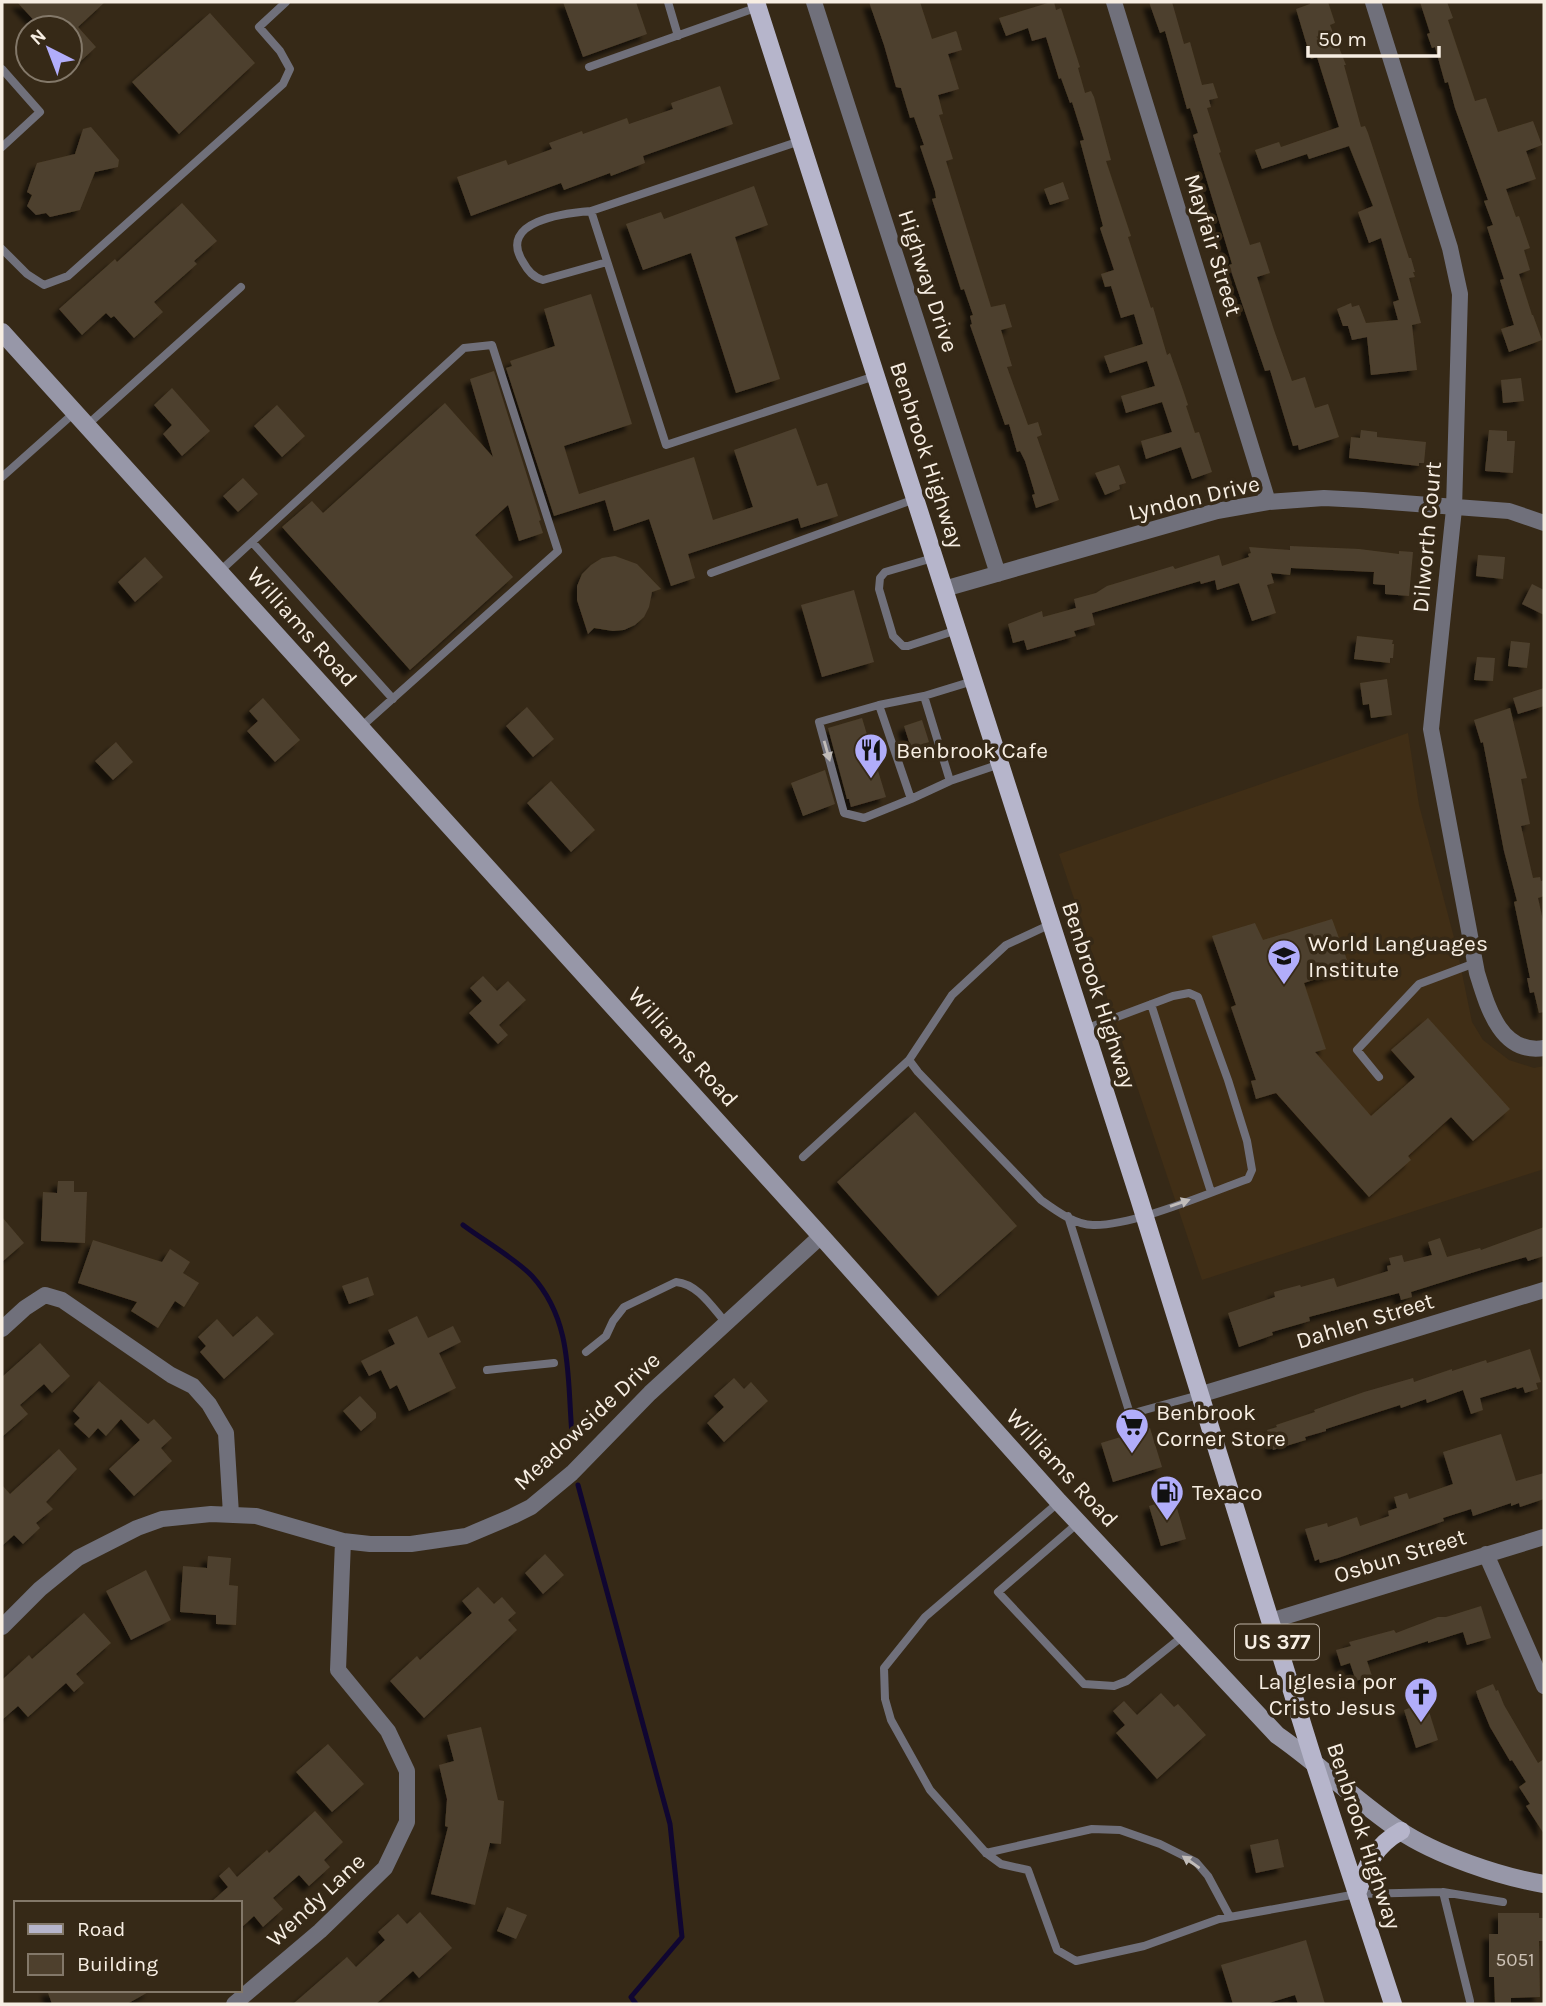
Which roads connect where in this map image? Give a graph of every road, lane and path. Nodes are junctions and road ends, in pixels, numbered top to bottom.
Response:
1 (286, 2) edge
2 (668, 2) edge
3 (814, 2) edge
4 (1114, 2) edge
5 (1373, 2) edge
6 (757, 5) edge
7 (678, 36) junction
8 (589, 67) dead end
9 (2, 69) edge
10 (800, 141) junction
11 (2, 147) edge
12 (591, 211) junction
13 (2, 250) edge
14 (607, 262) junction
15 (241, 288) dead end
16 (2, 332) edge
17 (876, 376) junction
18 (80, 419) junction
19 (2, 477) edge
20 (915, 499) junction
21 (1268, 502) junction
22 (1454, 509) junction
23 (1544, 523) edge
24 (253, 541) junction
25 (934, 558) junction
26 (219, 572) junction
27 (711, 573) dead end
28 (998, 574) junction
29 (944, 589) junction
30 (957, 630) junction
31 (973, 681) junction
32 (924, 696) junction
33 (393, 699) junction
34 (879, 705) junction
35 (360, 728) junction
36 (1000, 764) junction
37 (950, 781) junction
38 (912, 799) junction
39 (1051, 924) junction
40 (1475, 963) junction
41 (1151, 1004) junction
42 (1085, 1029) junction
43 (1544, 1048) edge
44 (909, 1059) junction
45 (1379, 1077) dead end
46 (803, 1157) dead end
47 (1211, 1192) junction
48 (1146, 1214) junction
49 (1068, 1216) junction
50 (821, 1236) junction
51 (1544, 1290) edge
52 (726, 1323) junction
53 (2, 1329) edge
54 (586, 1352) dead end
55 (554, 1363) dead end
56 (487, 1370) dead end
57 (1199, 1395) junction
58 (1059, 1502) junction
59 (231, 1514) junction
60 (1078, 1523) junction
61 (1544, 1536) edge
62 (343, 1541) junction
63 (1486, 1554) junction
64 (1270, 1620) junction
65 (2, 1627) edge
66 (1183, 1636) junction
67 (1544, 1686) edge
68 (1314, 1762) junction
69 (1401, 1831) junction
70 (986, 1853) junction
71 (1544, 1884) edge
72 (1443, 1892) junction
73 (1357, 1894) junction
74 (1503, 1902) dead end
75 (1230, 1917) junction
76 (1471, 2001) dead end
77 (233, 2004) edge
78 (1393, 2004) edge

1 - 13 lane
2 - 7 lane
3 - 28 street, Highway Drive
4 - 21 street, Mayfair Street
5 - 22 street, Dilworth Court
6 - 7 lane
6 - 10 main road, Benbrook Highway / US 377
7 - 8 lane
9 - 11 lane
10 - 12 lane
10 - 17 main road, Benbrook Highway / US 377
12 - 14 lane
12 - 14 lane
14 - 17 lane
15 - 18 lane
16 - 18 street, Williams Road
17 - 20 main road, Benbrook Highway / US 377
18 - 19 lane
18 - 26 street, Williams Road
20 - 25 main road, Benbrook Highway / US 377
20 - 27 lane
21 - 22 street, Lyndon Drive
21 - 28 street, Lyndon Drive
22 - 23 street, Lyndon Drive
22 - 40 street, Dilworth Court
24 - 26 lane
24 - 33 lane
24 - 33 lane
25 - 29 main road, Benbrook Highway / US 377
25 - 30 lane
26 - 35 street, Williams Road
28 - 29 street, Lyndon Drive
29 - 30 main road, Benbrook Highway / US 377
30 - 31 main road, Benbrook Highway / US 377
31 - 32 lane
31 - 36 main road, Benbrook Highway / US 377
32 - 34 lane
32 - 37 lane
33 - 35 lane
34 - 38 lane
34 -> 38 lane
35 - 50 street, Williams Road
36 - 37 lane
36 - 39 main road, Benbrook Highway / US 377
37 - 38 lane
39 - 42 main road, Benbrook Highway / US 377
39 - 44 lane
40 - 43 street, Dilworth Court
40 - 45 lane
41 - 42 lane
41 - 47 lane
41 - 47 lane
42 - 48 main road, Benbrook Highway / US 377
44 - 46 lane
44 - 49 lane
48 -> 47 lane
48 - 49 lane
48 - 57 main road, Benbrook Highway / US 377
49 - 57 lane
50 - 52 street, Meadowside Drive
50 - 58 street, Williams Road
51 - 57 street, Dahlen Street
52 - 54 lane
52 - 62 street, Meadowside Drive
53 - 59 street
55 - 56 lane
57 - 64 main road, Benbrook Highway / US 377
58 - 60 street, Williams Road
58 - 70 lane
59 - 62 street, Meadowside Drive
59 - 65 street, Meadowside Drive
60 - 66 street, Williams Road
60 - 66 lane
61 - 63 street, Osbun Street
62 - 77 street, Wendy Lane
63 - 64 street, Osbun Street
63 - 67 street
64 - 68 main road, Benbrook Highway / US 377
66 - 68 street, Williams Road
68 - 69 street, Williams Road
68 - 73 main road, Benbrook Highway / US 377
69 - 71 street, Williams Road
69 - 73 main road
75 -> 70 lane
70 - 75 lane
72 - 73 lane
72 - 74 lane
72 - 76 lane
73 - 75 lane
73 - 78 main road, Benbrook Highway / US 377

